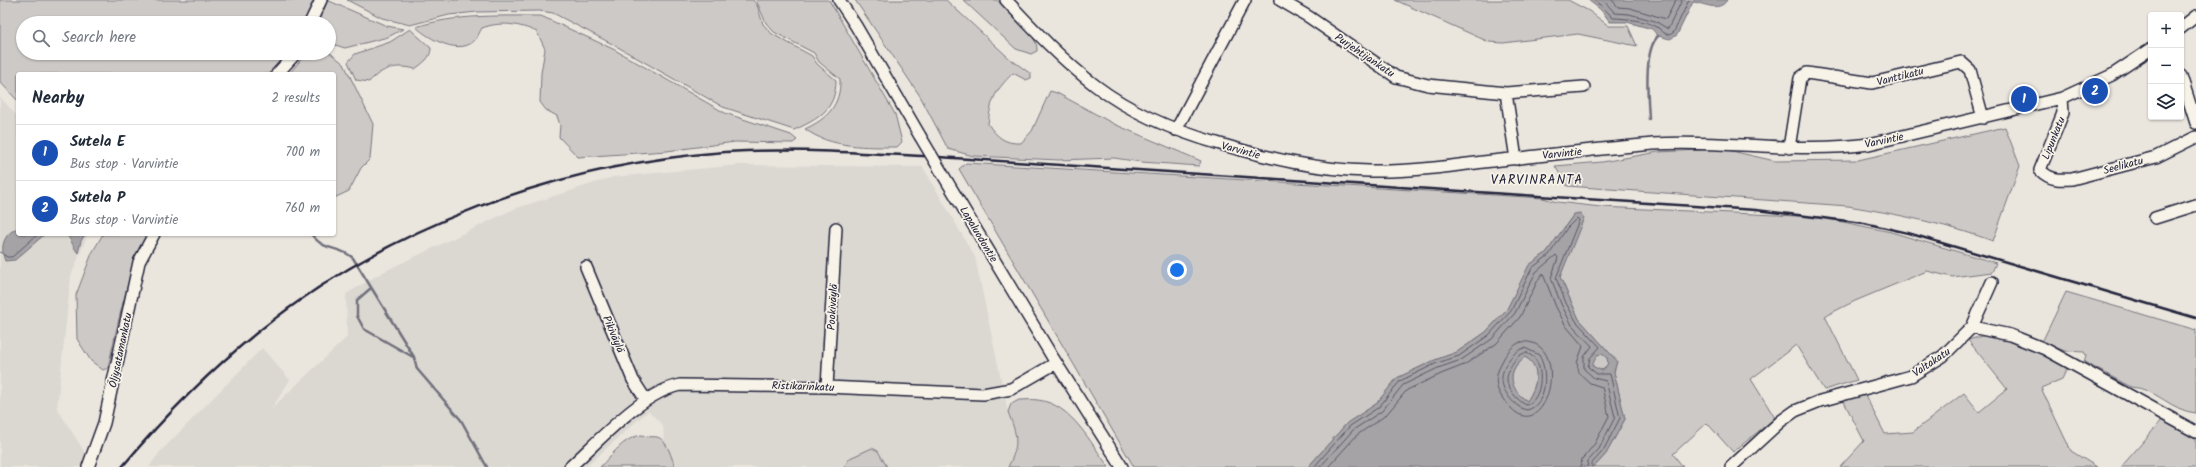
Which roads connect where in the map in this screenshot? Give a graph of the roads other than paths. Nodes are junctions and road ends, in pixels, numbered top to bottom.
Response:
1 (321, 0) edge
2 (839, 0) edge
3 (1006, 0) edge
4 (1245, 0) edge
5 (1280, 0) edge
6 (313, 16) edge
7 (2196, 16) edge
8 (2184, 26) edge
9 (2148, 51) edge
10 (289, 60) edge
11 (278, 72) edge
12 (2184, 84) edge
13 (1584, 87) dead end
14 (1506, 93) junction
15 (2062, 98) junction
16 (1983, 118) junction
17 (2196, 123) edge
18 (1176, 130) junction
19 (2196, 138) edge
20 (1789, 148) junction
21 (1516, 159) junction
22 (2046, 176) joint
23 (2196, 205) edge
24 (2155, 218) dead end
25 (836, 228) dead end
26 (153, 236) edge
27 (586, 267) dead end
28 (1992, 282) dead end
29 (1972, 327) junction
30 (1056, 363) junction
31 (827, 387) junction
32 (646, 400) junction
33 (2196, 432) edge
34 (88, 467) edge
35 (570, 467) edge
36 (1122, 467) edge
37 (1731, 467) edge

1 - 6 street
2 - 30 street, Lapaluodontie, bridge
3 - 18 street, Varvintie
4 - 18 street
5 - 14 street, Purjehtijankatu
7 - 8 street
9 - 15 street, Varvintie
10 - 11 street
12 - 17 street
13 - 14 street, Purjehtijankatu
14 - 21 street
15 - 16 street, Varvintie
15 - 22 street, Lipunkatu
16 - 20 street, Varvintie
16 - 20 street, Vanttikatu
18 - 21 street, Varvintie
19 - 22 street, Seelikatu
20 - 21 street, Varvintie
23 - 24 street
25 - 31 street, Pookiväylä
26 - 34 street, Öljysatamankatu
27 - 32 street, Pikiväylä
28 - 29 street
29 - 33 street
29 - 37 street, Valtakatu
30 - 31 street, Ristikarinkatu
30 - 36 street, Lapaluodontie
31 - 32 street, Ristikarinkatu
32 - 35 street, Ristikarinkatu

